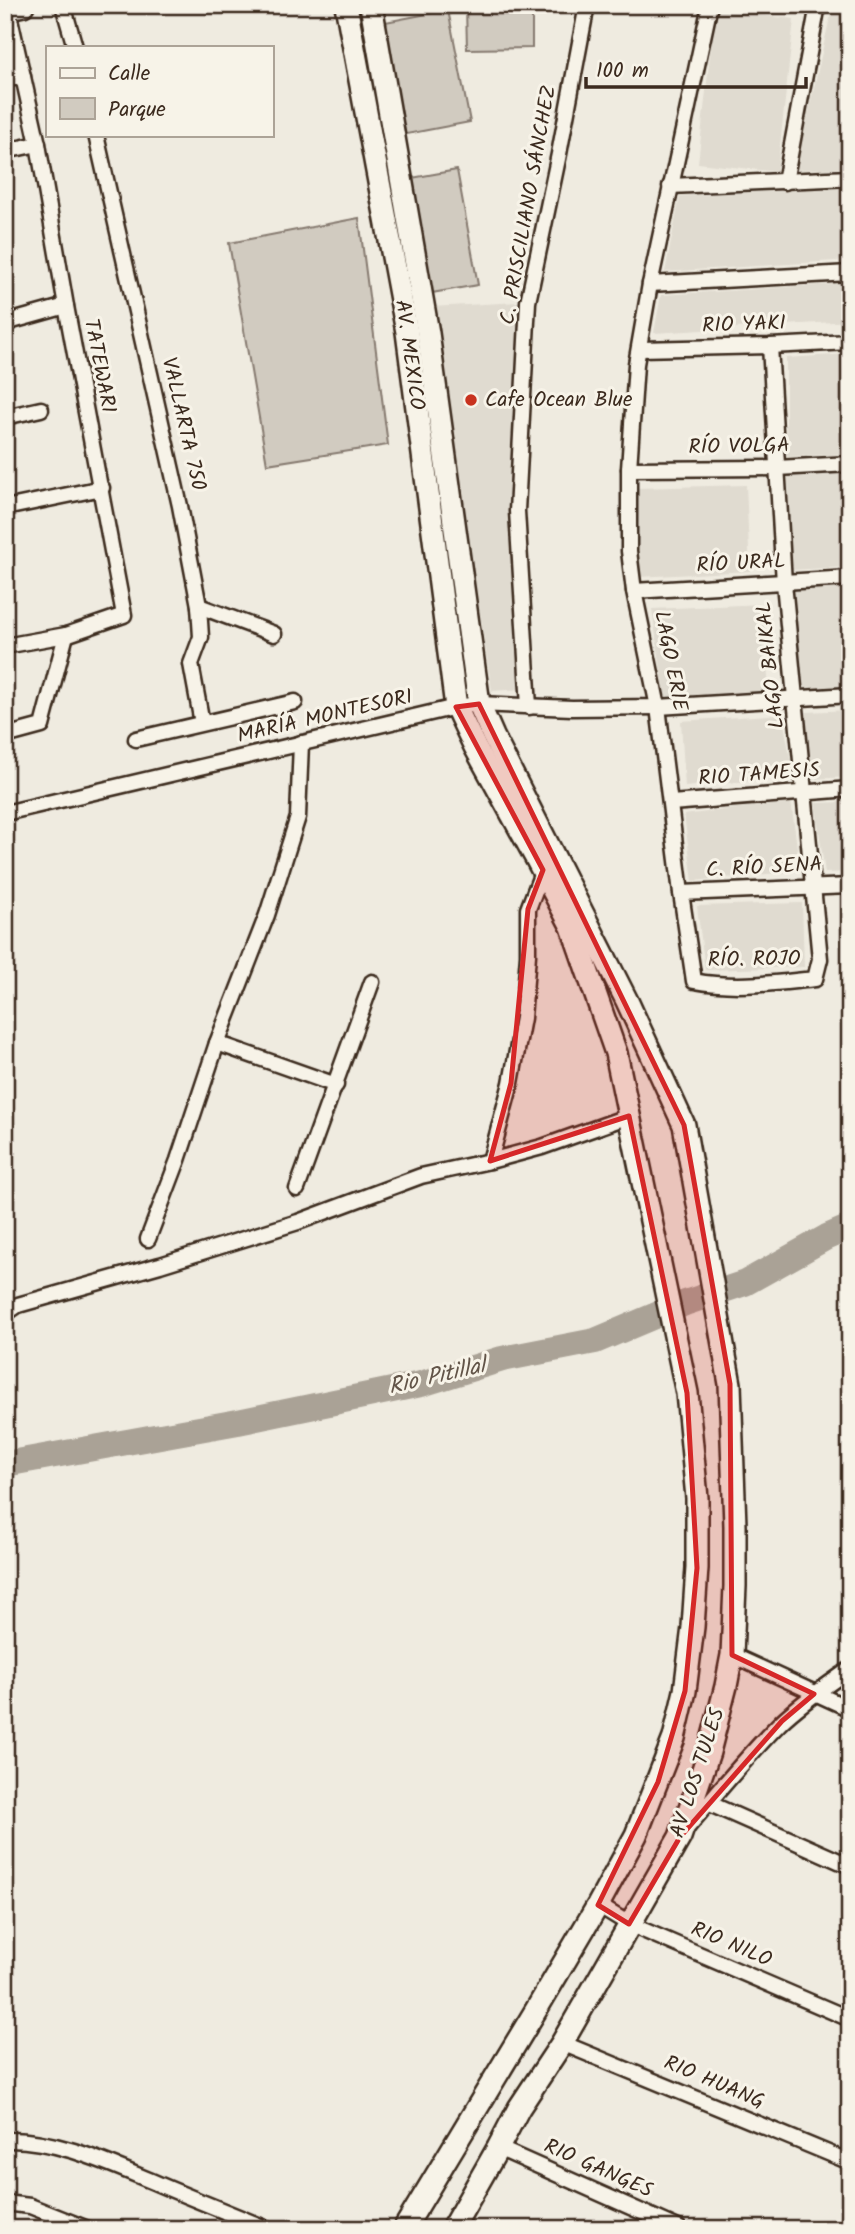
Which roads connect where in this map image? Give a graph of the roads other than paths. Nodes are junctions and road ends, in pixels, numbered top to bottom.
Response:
1 (64, 5) edge
2 (346, 5) edge
3 (371, 5) edge
4 (587, 5) edge
5 (710, 5) edge
6 (818, 5) edge
7 (11, 7) edge
8 (75, 46) edge
9 (23, 76) junction
10 (5, 80) edge
11 (96, 136) edge
12 (38, 144) junction
13 (5, 151) edge
14 (850, 178) edge
15 (785, 182) junction
16 (670, 186) junction
17 (850, 273) edge
18 (650, 284) junction
19 (66, 306) junction
20 (5, 323) edge
21 (850, 342) edge
22 (770, 346) junction
23 (640, 349) junction
24 (41, 409) dead end
25 (5, 417) edge
26 (850, 464) edge
27 (778, 468) junction
28 (629, 469) junction
29 (102, 488) junction
30 (5, 508) edge
31 (850, 579) edge
32 (784, 583) junction
33 (634, 591) junction
34 (199, 606) junction
35 (274, 634) dead end
36 (66, 635) junction
37 (5, 646) edge
38 (850, 695) edge
39 (795, 698) junction
40 (295, 702) dead end
41 (479, 704) junction
42 (456, 707) junction
43 (529, 707) junction
44 (658, 707) junction
45 (202, 723) junction
46 (5, 736) edge
47 (136, 739) dead end
48 (301, 743) junction
49 (850, 789) edge
50 (805, 792) junction
51 (671, 803) junction
52 (5, 813) edge
53 (543, 870) junction
54 (850, 886) edge
55 (813, 887) junction
56 (681, 893) junction
57 (816, 979) joint
58 (694, 981) joint
59 (372, 982) dead end
60 (217, 1043) junction
61 (336, 1085) junction
62 (684, 1125) joint
63 (632, 1126) junction
64 (490, 1161) junction
65 (297, 1189) dead end
66 (148, 1239) dead end
67 (5, 1314) edge
68 (732, 1655) junction
69 (850, 1669) edge
70 (814, 1694) junction
71 (850, 1709) edge
72 (708, 1803) junction
73 (680, 1837) junction
74 (850, 1866) edge
75 (598, 1905) junction
76 (629, 1924) junction
77 (850, 2019) edge
78 (562, 2043) junction
79 (5, 2140) edge
80 (498, 2148) junction
81 (850, 2162) edge
82 (5, 2203) edge
83 (88, 2229) edge
84 (267, 2229) edge
85 (404, 2229) edge
86 (452, 2229) edge
87 (680, 2229) edge

1 - 8 street
2 - 42 main road, AV. MEXICO
3 - 41 main road, AV. MEXICO
4 - 43 street, C. PRISCILIANO SÁNCHEZ
5 - 16 street, LAGO ERIE
6 - 15 street
7 - 9 street, TATEWARI
9 - 10 street
9 - 12 street, TATEWARI
11 - 34 street, VALLARTA 750
12 - 13 street
12 - 19 street, TATEWARI
14 - 15 street
15 - 16 street
16 - 18 street, LAGO ERIE
17 - 18 street
18 - 23 street, LAGO ERIE
19 - 20 street
19 - 29 street, TATEWARI
21 - 22 street, RIO YAKI
22 - 23 street, RIO YAKI
22 - 27 street, LAGO BAIKAL
23 - 28 street, LAGO ERIE
24 - 25 street
26 - 27 street, RÍO VOLGA
27 - 28 street, RÍO VOLGA
27 - 32 street, LAGO BAIKAL
28 - 33 street, LAGO ERIE
29 - 30 street
29 - 36 street, TATEWARI
31 - 32 street, RÍO URAL
32 - 33 street, RÍO URAL
32 - 39 street, LAGO BAIKAL
33 - 44 street, LAGO ERIE
34 - 35 street
34 - 45 street, VALLARTA 750
36 - 37 street, TATEWARI
36 - 46 street
38 - 39 street, MARÍA MONTESORI
39 - 44 street, MARÍA MONTESORI
39 - 50 street, LAGO BAIKAL
40 - 45 street
41 - 42 street, MARÍA MONTESORI
41 - 43 street, MARÍA MONTESORI
41 - 62 main road, AV. MEXICO
42 - 48 street, MARÍA MONTESORI
42 - 53 main road, AV. MEXICO
43 - 44 street, MARÍA MONTESORI
44 - 51 street, LAGO ERIE
45 - 47 street
48 - 52 street, MARÍA MONTESORI
48 - 60 street
49 - 50 street, RIO TAMESIS
50 - 51 street, RIO TAMESIS
50 - 55 street, LAGO BAIKAL
51 - 56 street, LAGO ERIE
53 - 63 main road, AV. MEXICO
53 - 64 street
54 - 55 street, C. RÍO SENA
55 - 56 street, C. RÍO SENA
55 - 57 street, LAGO BAIKAL
56 - 58 street, LAGO ERIE
57 - 58 street, RÍO. ROJO
59 - 61 street
60 - 61 street
60 - 66 street
61 - 65 street
62 - 68 main road, AV LOS TULES
63 - 64 street
63 - 75 main road, AV LOS TULES
64 - 67 street
68 - 70 street
68 - 73 main road, AV LOS TULES
69 - 70 street
70 - 71 street
70 - 72 street
72 - 73 street
72 - 74 street
73 - 76 main road, AV LOS TULES
75 - 76 street, RIO NILO
75 - 85 main road, AV LOS TULES
76 - 77 street, RIO NILO
76 - 78 main road, AV LOS TULES
78 - 80 main road, AV LOS TULES
78 - 81 street, RIO HUANG
79 - 84 street
80 - 86 main road, AV LOS TULES
80 - 87 street, RIO GANGES
82 - 83 street

